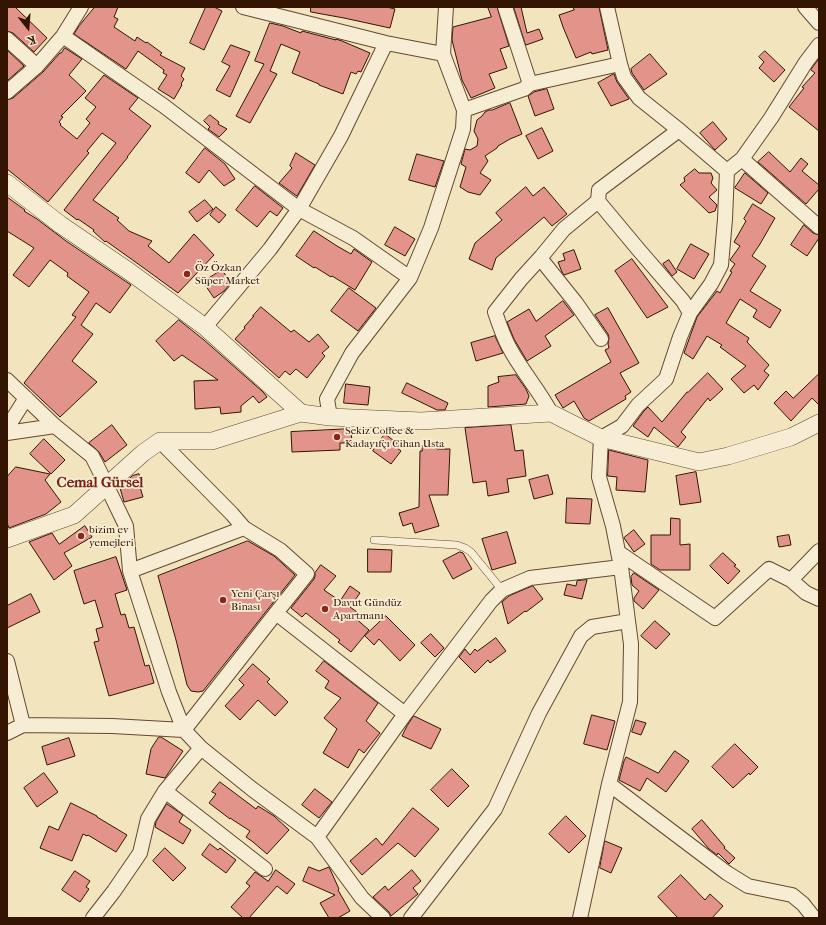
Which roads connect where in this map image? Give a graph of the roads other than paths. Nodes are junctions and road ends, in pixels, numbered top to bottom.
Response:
1 (81, 7) edge
2 (243, 7) edge
3 (446, 7) edge
4 (505, 7) edge
5 (607, 7) edge
6 (805, 7) edge
7 (819, 23) edge
8 (63, 36) junction
9 (7, 40) edge
10 (386, 43) junction
11 (819, 45) edge
12 (442, 54) junction
13 (620, 64) junction
14 (37, 66) junction
15 (530, 84) junction
16 (7, 92) edge
17 (464, 110) junction
18 (679, 130) junction
19 (742, 158) junction
20 (727, 171) junction
21 (7, 183) edge
22 (598, 201) junction
23 (299, 209) junction
24 (819, 227) edge
25 (540, 258) junction
26 (410, 278) junction
27 (690, 313) junction
28 (205, 327) junction
29 (601, 339) dead end
30 (7, 380) edge
31 (26, 398) junction
32 (301, 413) junction
33 (551, 413) junction
34 (330, 417) junction
35 (819, 423) edge
36 (55, 426) junction
37 (7, 428) edge
38 (7, 432) edge
39 (601, 438) junction
40 (160, 441) junction
41 (107, 486) junction
42 (244, 528) junction
43 (7, 539) edge
44 (374, 540) dead end
45 (819, 551) edge
46 (618, 552) junction
47 (621, 567) junction
48 (130, 571) junction
49 (791, 580) junction
50 (502, 590) junction
51 (819, 599) edge
52 (276, 613) junction
53 (628, 621) junction
54 (7, 661) edge
55 (404, 714) junction
56 (23, 725) junction
57 (184, 730) junction
58 (7, 733) edge
59 (201, 748) junction
60 (609, 784) junction
61 (165, 791) junction
62 (317, 837) junction
63 (265, 869) dead end
64 (93, 918) edge
65 (383, 918) edge
66 (411, 918) edge
67 (580, 918) edge
68 (814, 918) edge

1 - 8 street
2 - 10 street
3 - 12 street
4 - 15 street
5 - 13 street
6 - 7 street
8 - 14 street
8 - 23 street
9 - 14 street
10 - 12 street
10 - 23 street
11 - 19 street
12 - 17 street
13 - 15 street
13 - 18 street
14 - 16 street
15 - 17 street
17 - 26 street
18 - 20 street
18 - 22 street
19 - 20 street
19 - 24 street
20 - 27 street
21 - 28 street
22 - 25 street
22 - 27 street
23 - 26 street
23 - 28 street
25 - 29 street
25 - 33 street
26 - 34 street
27 - 39 street
28 - 32 street
30 - 31 street
31 - 36 street
31 - 37 street
32 - 34 street
32 - 40 street
33 - 34 street
33 - 39 street
35 - 39 street
36 - 38 street
36 - 41 street
39 - 46 street
40 - 41 street
40 - 42 street
41 - 43 street
41 - 48 street
42 - 48 street
42 - 52 street
44 - 50 lane
45 - 49 street
46 - 47 street
46 - 49 street
47 - 50 street
47 - 53 street
48 - 57 street
49 - 51 street
50 - 55 street
52 - 55 street
52 - 57 street
53 - 60 street
53 - 66 street
54 - 56 street
55 - 62 street
56 - 57 street
56 - 58 street
57 - 59 street
59 - 61 street
59 - 62 street
60 - 67 street
60 - 68 street
61 - 63 street
61 - 64 street
62 - 65 street

